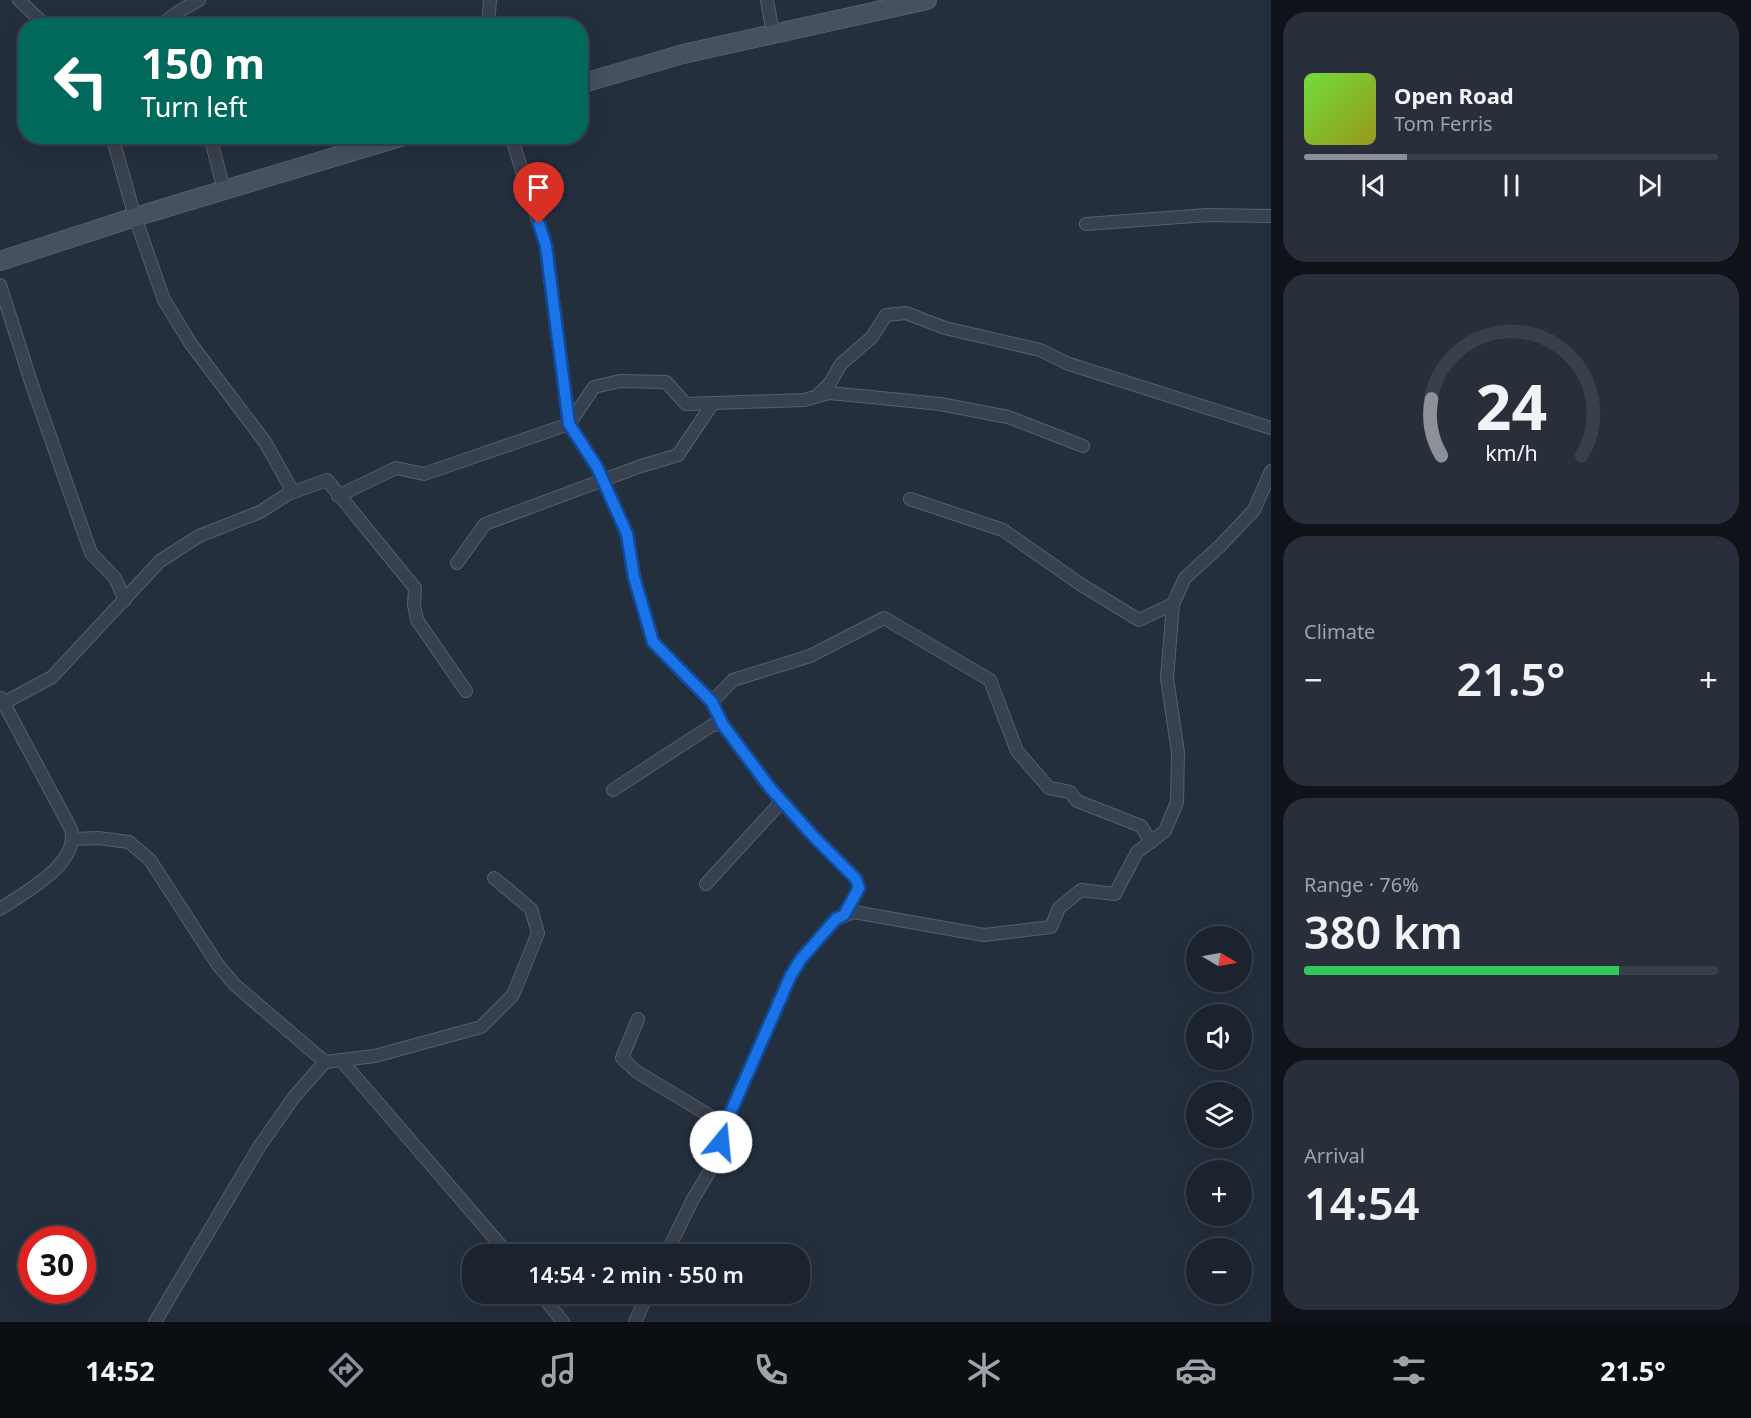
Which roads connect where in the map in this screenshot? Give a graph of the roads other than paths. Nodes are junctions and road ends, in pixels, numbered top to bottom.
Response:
1 (20, 0) edge
2 (199, 0) edge
3 (490, 0) edge
4 (767, 0) edge
5 (927, 0) edge
6 (178, 12) junction
7 (38, 18) edge
8 (170, 18) edge
9 (179, 18) edge
10 (489, 18) edge
11 (773, 34) junction
12 (588, 82) edge
13 (114, 144) edge
14 (212, 144) edge
15 (377, 144) edge
16 (514, 144) edge
17 (224, 190) junction
18 (1271, 216) edge
19 (135, 217) junction
20 (1086, 224) dead end
21 (0, 261) edge
22 (0, 285) edge
23 (816, 397) junction
24 (713, 403) junction
25 (569, 424) junction
26 (1271, 428) edge
27 (1083, 446) dead end
28 (1271, 471) edge
29 (603, 480) junction
30 (293, 492) junction
31 (338, 496) junction
32 (910, 499) dead end
33 (457, 563) dead end
34 (125, 600) junction
35 (1173, 604) junction
36 (466, 691) dead end
37 (2, 699) edge
38 (712, 702) junction
39 (723, 725) junction
40 (613, 790) dead end
41 (782, 801) junction
42 (73, 839) junction
43 (1151, 842) junction
44 (494, 878) dead end
45 (706, 884) dead end
46 (0, 909) edge
47 (844, 915) junction
48 (638, 1019) dead end
49 (341, 1060) junction
50 (325, 1062) junction
51 (725, 1125) junction
52 (499, 1244) edge
53 (671, 1244) edge
54 (549, 1304) edge
55 (643, 1304) edge
56 (155, 1322) edge
57 (563, 1322) edge
58 (634, 1322) edge

1 - 7 street
2 - 6 street
3 - 10 street
4 - 11 street
5 - 11 street
6 - 8 street
6 - 9 street
11 - 12 street
13 - 19 street
14 - 17 street
15 - 17 street
16 - 25 street
17 - 19 street
18 - 20 street
19 - 21 street
19 - 30 street
22 - 34 street
23 - 24 street
23 - 26 street
23 - 27 street
24 - 25 street
24 - 29 street
25 - 29 street
25 - 31 street
28 - 35 street
29 - 33 street
29 - 38 street
30 - 31 street
30 - 34 street
31 - 36 street
32 - 35 street
34 - 37 street
35 - 43 street
37 - 42 street
38 - 39 street
38 - 43 street
39 - 40 street
39 - 41 street
41 - 45 street
41 - 47 street
42 - 46 street
42 - 50 street
43 - 47 street
44 - 49 street
47 - 51 street
48 - 51 street
49 - 50 street
49 - 52 street
50 - 56 street
51 - 53 street
54 - 57 street
55 - 58 street

